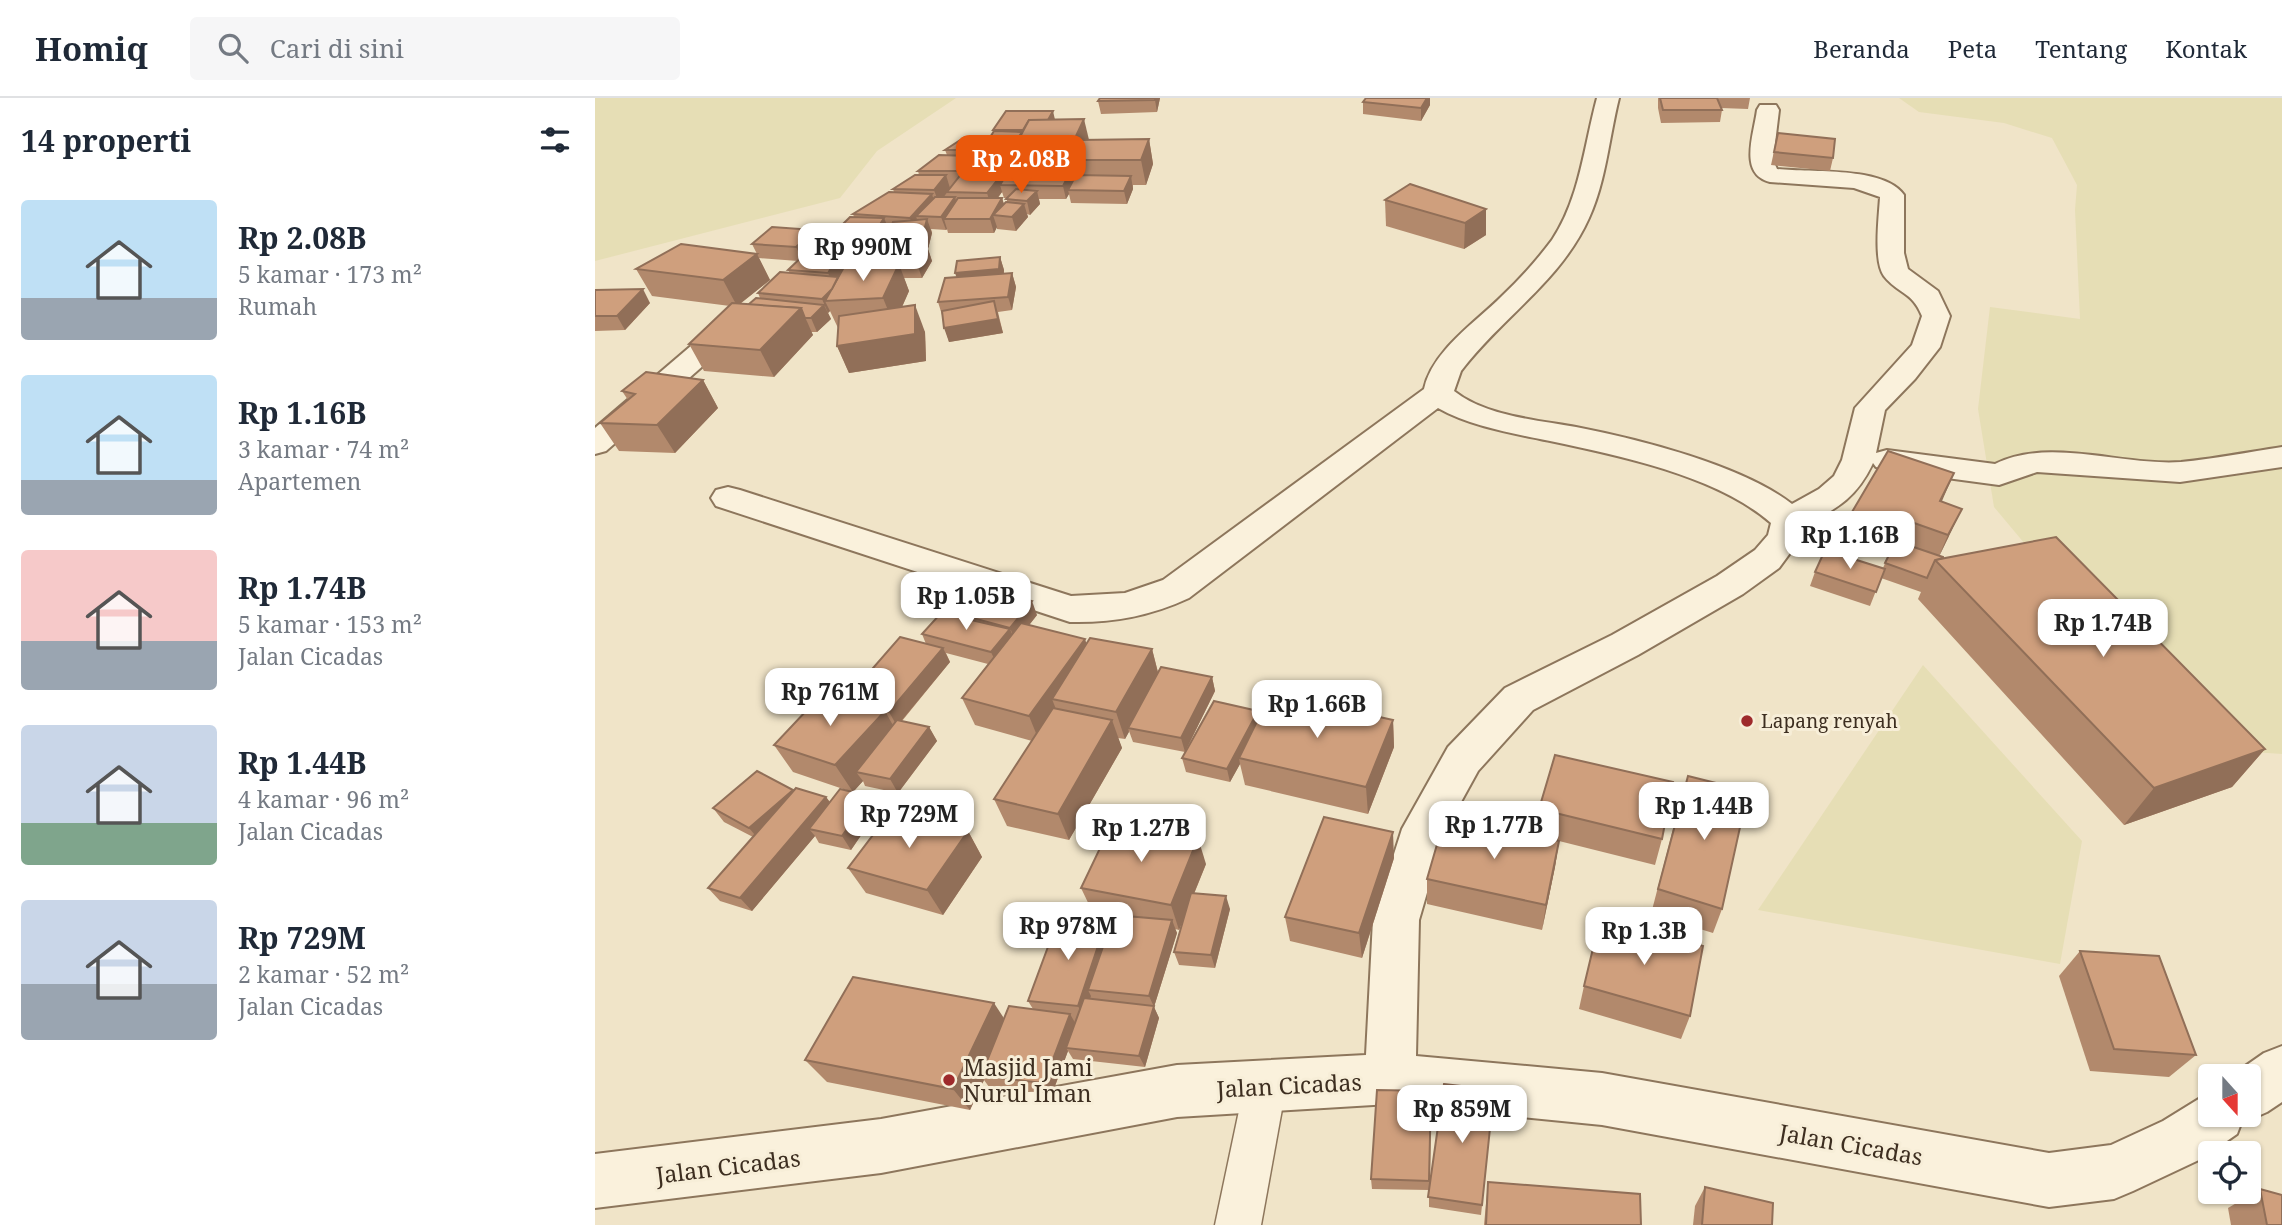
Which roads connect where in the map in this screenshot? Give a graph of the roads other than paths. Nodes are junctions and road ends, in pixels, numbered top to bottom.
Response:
1 (1608, 98) edge
2 (1768, 110) dead end
3 (752, 308) edge
4 (1438, 393) junction
5 (595, 444) edge
6 (1859, 456) junction
7 (2282, 457) edge
8 (728, 498) dead end
9 (1789, 520) junction
10 (2282, 1071) edge
11 (1390, 1079) junction
12 (2261, 1086) edge
13 (1265, 1087) junction
14 (2201, 1127) edge
15 (595, 1181) edge
16 (1238, 1225) edge

1 - 4 street
2 - 6 street
3 - 5 street
4 - 8 street
4 - 9 street
6 - 7 street
6 - 9 street
9 - 11 street
10 - 12 street
11 - 13 street, Jalan Cicadas
11 - 14 street, Jalan Cicadas
13 - 15 street, Jalan Cicadas
13 - 16 lane

